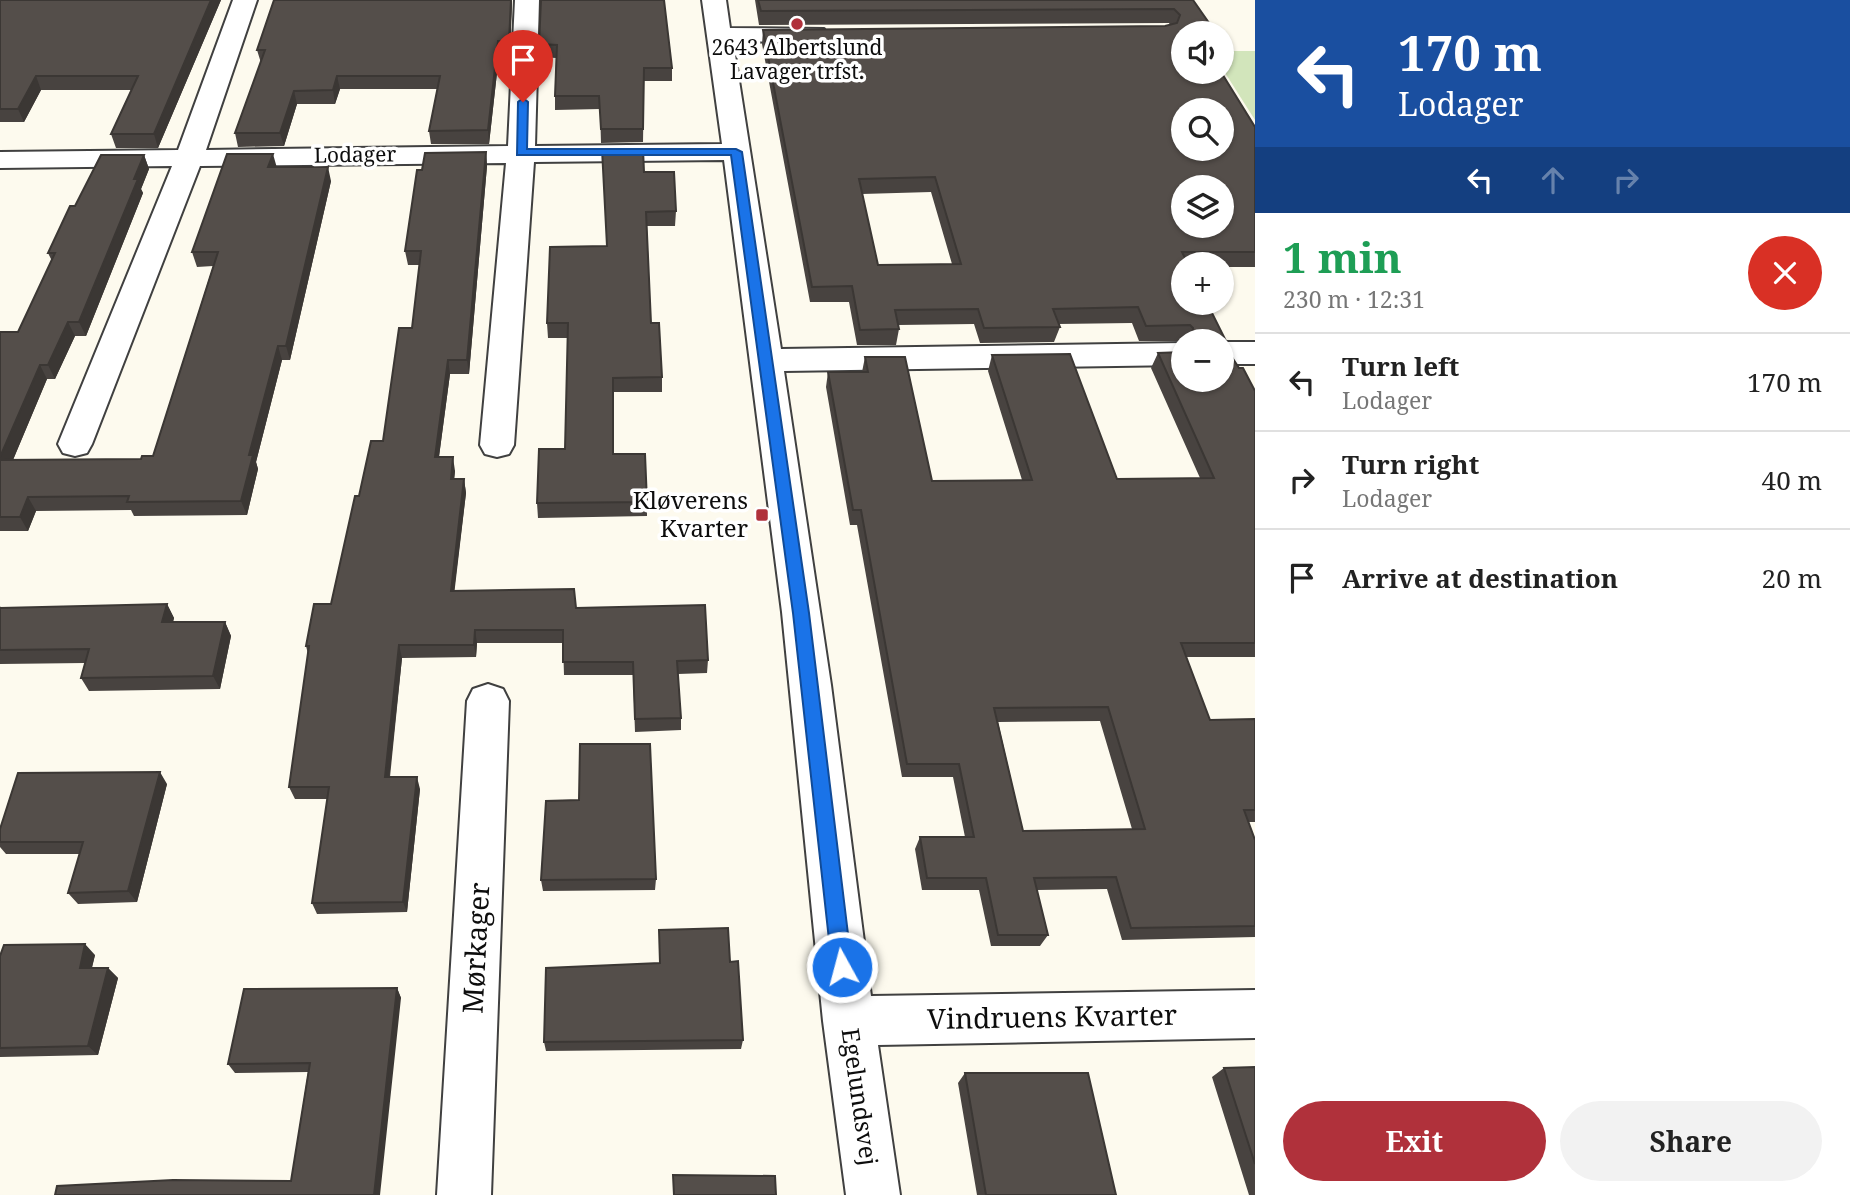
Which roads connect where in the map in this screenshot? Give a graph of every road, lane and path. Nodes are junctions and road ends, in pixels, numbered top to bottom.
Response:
1 (246, 0) edge
2 (527, 0) edge
3 (714, 0) edge
4 (837, 34) edge
5 (719, 35) junction
6 (736, 152) junction
7 (521, 153) junction
8 (189, 158) junction
9 (0, 159) edge
10 (1234, 353) edge
11 (1255, 353) edge
12 (1171, 354) edge
13 (767, 360) junction
14 (75, 444) dead end
15 (497, 445) dead end
16 (488, 701) dead end
17 (1255, 1014) edge
18 (848, 1021) junction
19 (464, 1195) edge
20 (873, 1195) edge

1 - 8 street
2 - 7 street
3 - 5 street, Egelundsvej
4 - 5 street
5 - 6 street, Egelundsvej
6 - 7 street, Lodager
6 - 13 street, Egelundsvej
7 - 8 street, Lodager
7 - 15 street
8 - 9 street, Lodager
8 - 14 street
10 - 11 street
12 - 13 street
13 - 18 street, Egelundsvej
16 - 19 street, Mørkager
17 - 18 street, Vindruens Kvarter
18 - 20 street, Egelundsvej

